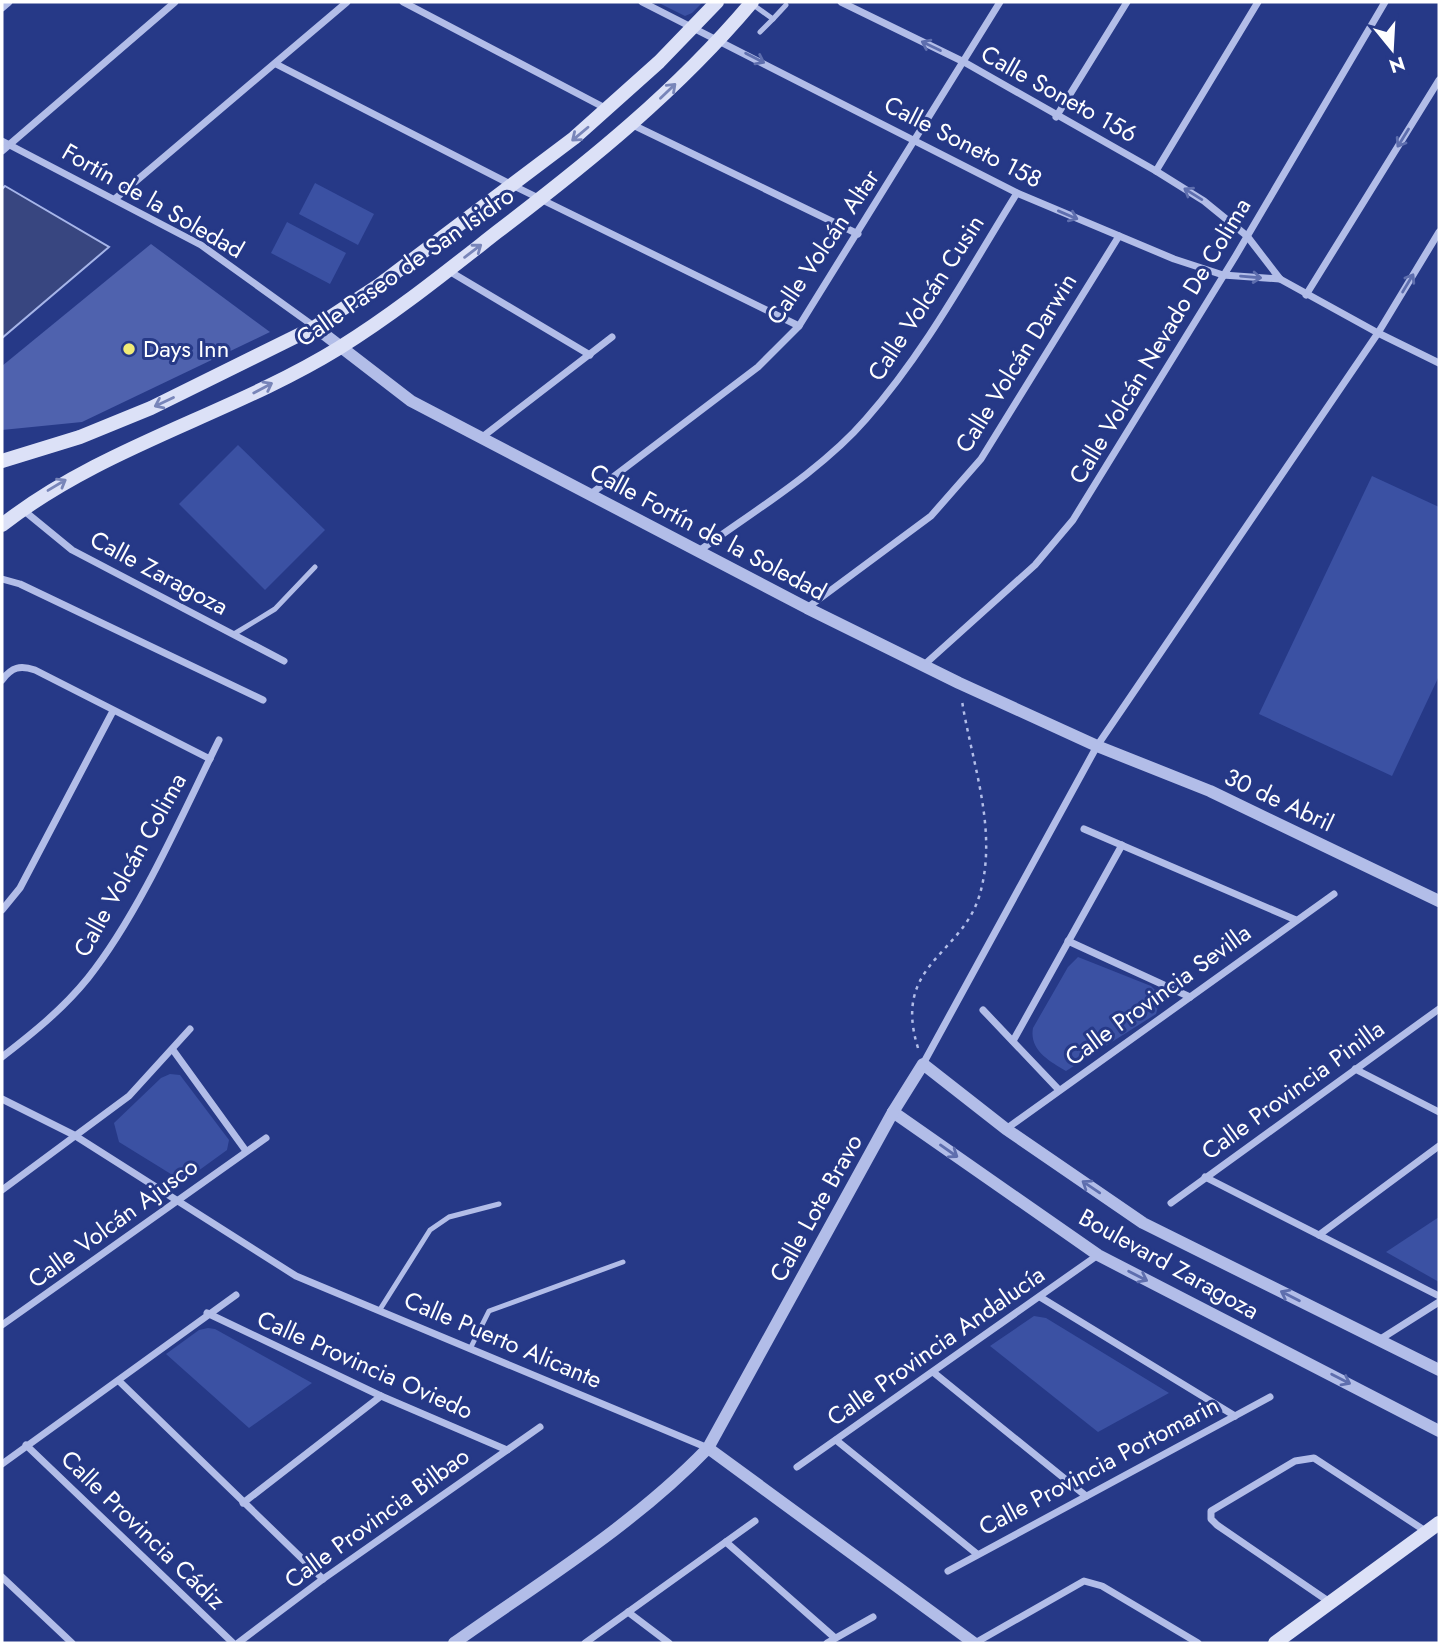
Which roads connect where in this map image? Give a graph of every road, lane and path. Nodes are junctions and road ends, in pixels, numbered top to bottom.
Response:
1 (9, 2) edge
2 (175, 2) edge
3 (347, 2) edge
4 (403, 2) edge
5 (642, 2) edge
6 (717, 2) edge
7 (751, 2) edge
8 (841, 2) edge
9 (1000, 2) edge
10 (1127, 2) edge
11 (1258, 2) edge
12 (1385, 2) edge
13 (786, 5) dead end
14 (2, 8) edge
15 (773, 19) junction
16 (694, 27) junction
17 (760, 32) dead end
18 (719, 40) junction
19 (964, 62) junction
20 (276, 64) junction
21 (1439, 80) edge
22 (608, 110) junction
23 (1056, 117) junction
24 (633, 125) junction
25 (916, 140) junction
26 (6, 142) edge
27 (2, 151) edge
28 (1156, 170) junction
29 (514, 187) junction
30 (1017, 193) junction
31 (116, 198) junction
32 (541, 199) junction
33 (1439, 232) edge
34 (858, 234) junction
35 (1119, 236) junction
36 (1247, 236) junction
37 (448, 270) junction
38 (1223, 275) junction
39 (1280, 279) junction
40 (1306, 295) junction
41 (799, 326) junction
42 (315, 327) junction
43 (1378, 333) junction
44 (612, 337) dead end
45 (339, 348) junction
46 (590, 355) junction
47 (1439, 363) edge
48 (480, 438) junction
49 (2, 461) edge
50 (592, 493) junction
51 (22, 509) junction
52 (2, 525) edge
53 (699, 551) junction
54 (315, 567) dead end
55 (2, 579) edge
56 (807, 608) junction
57 (233, 634) junction
58 (284, 661) dead end
59 (924, 665) junction
60 (2, 680) edge
61 (959, 684) junction
62 (263, 700) dead end
63 (113, 711) junction
64 (219, 740) dead end
65 (1097, 746) junction
66 (210, 759) junction
67 (1084, 829) dead end
68 (1122, 845) junction
69 (1334, 894) dead end
70 (1439, 901) edge
71 (2, 910) edge
72 (1296, 920) junction
73 (1068, 941) junction
74 (1190, 998) junction
75 (1439, 1009) edge
76 (983, 1010) dead end
77 (190, 1028) dead end
78 (1013, 1041) junction
79 (173, 1050) junction
80 (2, 1057) edge
81 (923, 1064) junction
82 (1355, 1069) junction
83 (1059, 1090) junction
84 (2, 1099) edge
85 (893, 1112) junction
86 (1439, 1112) edge
87 (1006, 1129) junction
88 (74, 1135) junction
89 (266, 1138) dead end
90 (1439, 1146) edge
91 (246, 1151) junction
92 (1205, 1177) junction
93 (2, 1190) edge
94 (178, 1200) junction
95 (1171, 1203) dead end
96 (499, 1204) dead end
97 (1319, 1235) junction
98 (1098, 1255) junction
99 (623, 1262) dead end
100 (236, 1295) dead end
101 (1439, 1296) edge
102 (1040, 1297) junction
103 (1439, 1302) edge
104 (379, 1311) junction
105 (207, 1313) junction
106 (2, 1325) edge
107 (1378, 1340) junction
108 (470, 1349) junction
109 (1439, 1370) edge
110 (933, 1372) junction
111 (120, 1381) junction
112 (381, 1396) junction
113 (1270, 1397) dead end
114 (1235, 1416) junction
115 (540, 1427) dead end
116 (1439, 1431) edge
117 (836, 1440) junction
118 (26, 1445) junction
119 (708, 1448) junction
120 (507, 1450) junction
121 (2, 1464) edge
122 (797, 1468) dead end
123 (1086, 1496) junction
124 (243, 1503) junction
125 (755, 1521) dead end
126 (1433, 1527) edge
127 (726, 1542) junction
128 (977, 1554) junction
129 (948, 1571) dead end
130 (2, 1577) edge
131 (323, 1579) junction
132 (1331, 1604) junction
133 (628, 1612) junction
134 (873, 1617) dead end
135 (835, 1639) junction
136 (72, 1643) edge
137 (236, 1643) edge
138 (454, 1643) edge
139 (584, 1643) edge
140 (669, 1643) edge
141 (827, 1643) edge
142 (974, 1643) edge
143 (1198, 1643) edge
144 (1275, 1643) edge

1 - 14 street
2 - 26 street
3 - 20 street
4 - 22 street
5 - 16 street
6 - 16 main road, Calle Paseo de San Isidro
7 - 15 lane
7 - 18 main road, Calle Paseo de San Isidro
19 -> 8 street, Calle Soneto 156
9 - 19 street, Calle Volcán Altar
10 - 23 street
11 - 28 street
12 - 36 street, Calle Volcán Nevado De Colima
13 - 15 lane
15 - 17 lane
16 - 18 street, Calle Soneto 158
16 - 22 main road, Calle Paseo de San Isidro
24 -> 18 main road, Calle Paseo de San Isidro
18 -> 25 street, Calle Soneto 158
19 - 23 street, Calle Soneto 156
19 - 25 street, Calle Volcán Altar
20 - 29 street
20 - 31 street
21 -> 40 street
22 -> 29 main road, Calle Paseo de San Isidro
23 - 28 street, Calle Soneto 156
24 - 32 main road, Calle Paseo de San Isidro
24 - 34 street
25 - 30 street, Calle Soneto 158
25 - 34 street, Calle Volcán Altar
26 - 27 street
26 - 31 street, Fortín de la Soledad
36 -> 28 street, Calle Soneto 156
29 - 32 street
29 - 42 main road, Calle Paseo de San Isidro
30 -> 35 street, Calle Soneto 158
30 - 53 street, Calle Volcán Cusin
31 - 42 street, Fortín de la Soledad
37 -> 32 main road, Calle Paseo de San Isidro
32 - 41 street
43 -> 33 street
34 - 41 street, Calle Volcán Altar
35 - 38 street, Calle Soneto 158
35 - 56 street, Calle Volcán Darwin
36 - 38 street, Calle Volcán Nevado De Colima
36 - 39 street, Calle Soneto 156
37 - 45 main road, Calle Paseo de San Isidro
37 - 46 street
38 -> 39 street, Calle Soneto 158
38 - 59 street, Calle Volcán Nevado De Colima
39 - 40 street
40 - 43 street
41 - 50 street, Calle Volcán Altar
42 - 45 street, Calle Fortín de la Soledad
42 -> 49 main road, Calle Paseo de San Isidro
43 - 47 street
43 - 65 street
44 - 46 street
45 - 48 street, Calle Fortín de la Soledad
51 -> 45 main road, Calle Paseo de San Isidro
46 - 48 street
48 - 50 street, Calle Fortín de la Soledad
50 - 53 street, Calle Fortín de la Soledad
51 - 52 main road, Calle Paseo de San Isidro
51 - 57 street, Calle Zaragoza
53 - 56 street, Calle Fortín de la Soledad
54 - 57 lane
55 - 62 street
56 - 59 street, Calle Fortín de la Soledad
57 - 58 street, Calle Zaragoza
59 - 61 street, Calle Fortín de la Soledad
60 - 63 street
61 - 65 street, Calle Fortín de la Soledad
61 - 81 path
63 - 66 street
63 - 71 street
64 - 66 street, Calle Volcán Colima
65 - 70 street, 30 de Abril
65 - 81 street
66 - 80 street, Calle Volcán Colima
67 - 68 street
68 - 72 street
68 - 73 street
69 - 72 street, Calle Provincia Sevilla
72 - 74 street, Calle Provincia Sevilla
73 - 74 street
73 - 78 street
74 - 83 street, Calle Provincia Sevilla
75 - 82 street, Calle Provincia Pinilla
76 - 78 street
77 - 79 street
78 - 83 street
79 - 88 street
79 - 91 street
81 - 85 street, Calle Lote Bravo
81 - 87 street, Boulevard Zaragoza
82 - 86 street
82 - 92 street, Calle Provincia Pinilla
83 - 87 street, Calle Provincia Sevilla
84 - 88 street, Calle Puerto Alicante
85 -> 98 street, Boulevard Zaragoza
85 - 119 street, Calle Lote Bravo
107 -> 87 street, Boulevard Zaragoza
88 - 93 street
88 - 94 street, Calle Puerto Alicante
89 - 91 street, Calle Volcán Ajusco
90 - 97 street
91 - 94 street, Calle Volcán Ajusco
92 - 95 street, Calle Provincia Pinilla
92 - 97 street
94 - 104 street, Calle Puerto Alicante
94 - 106 street, Calle Volcán Ajusco
96 - 104 lane
97 - 101 street
98 - 102 street, Calle Provincia Andalucía
98 -> 116 street, Boulevard Zaragoza
99 - 108 lane
100 - 105 street
102 - 110 street, Calle Provincia Andalucía
102 - 114 street
103 - 107 street
104 - 108 street, Calle Puerto Alicante
105 - 111 street
105 - 112 street, Calle Provincia Oviedo
107 - 109 street, Boulevard Zaragoza
108 - 119 street, Calle Puerto Alicante
110 - 117 street, Calle Provincia Andalucía
110 - 123 street
111 - 118 street
111 - 124 street
112 - 120 street, Calle Provincia Oviedo
112 - 124 street
113 - 114 street, Calle Provincia Portomarin
114 - 123 street, Calle Provincia Portomarin
115 - 120 street, Calle Provincia Bilbao
117 - 122 street, Calle Provincia Andalucía
117 - 128 street
118 - 121 street
118 - 137 street, Calle Provincia Cádiz
119 - 138 street, Calle Lote Bravo
119 - 142 street, Calle Puerto Alicante
120 - 131 street, Calle Provincia Bilbao
123 - 128 street, Calle Provincia Portomarin
124 - 131 street
125 - 127 street
126 - 132 main road
126 - 132 street
127 - 133 street
127 - 135 street
128 - 129 street, Calle Provincia Portomarin
130 - 136 street
131 - 137 street, Calle Provincia Bilbao
132 - 144 main road
133 - 139 street
133 - 140 street
134 - 135 street
135 - 141 street
142 - 143 street

